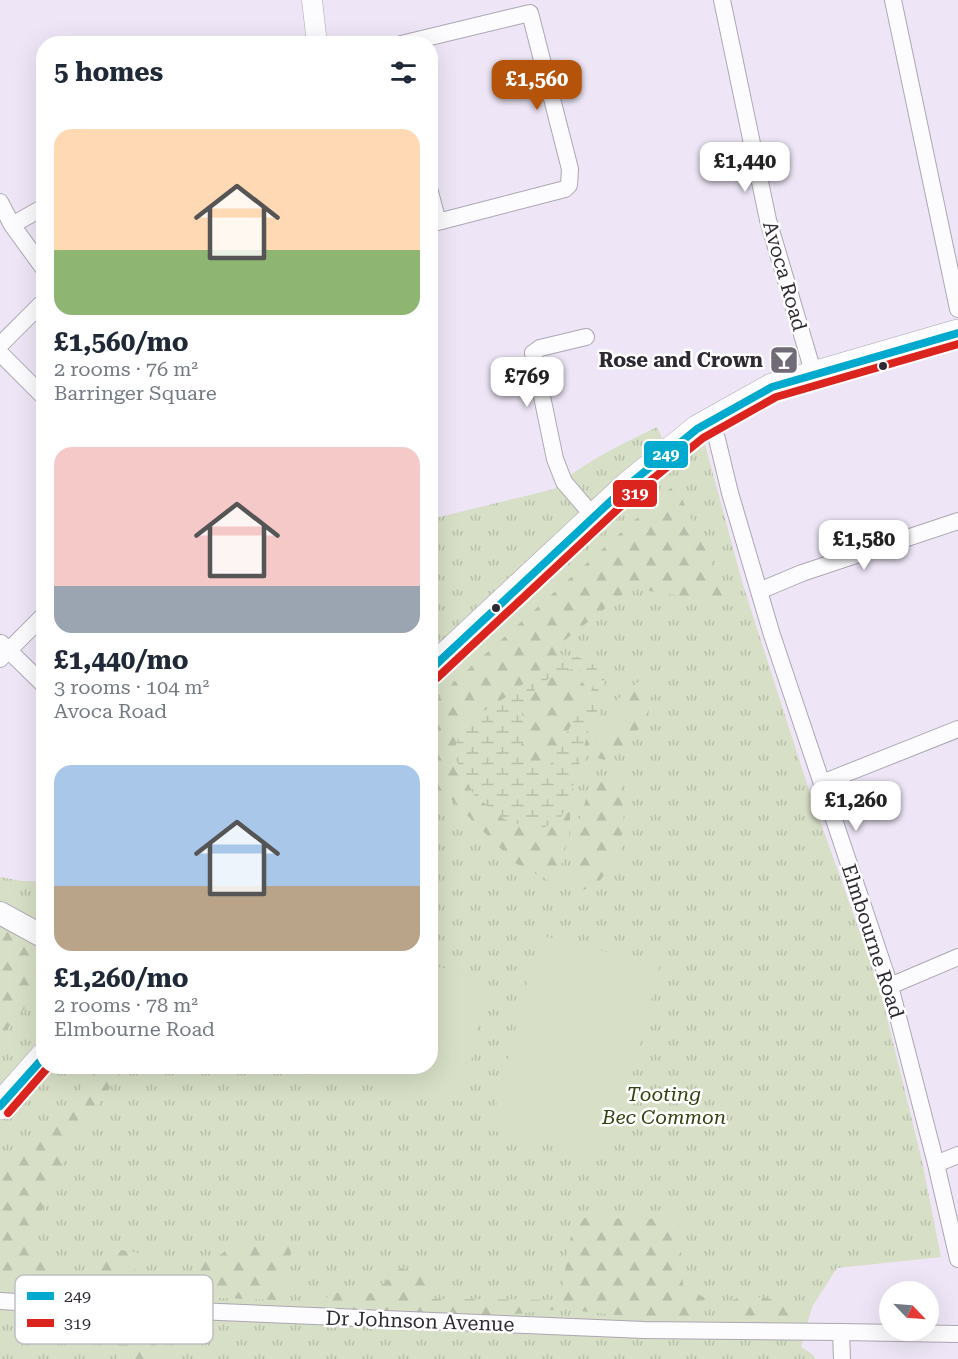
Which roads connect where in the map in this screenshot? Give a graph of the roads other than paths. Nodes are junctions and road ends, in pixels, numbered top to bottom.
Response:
1 (312, 0) edge
2 (722, 0) edge
3 (893, 0) edge
4 (316, 36) edge
5 (434, 36) edge
6 (0, 202) edge
7 (36, 212) edge
8 (438, 222) edge
9 (12, 225) junction
10 (36, 258) edge
11 (36, 309) edge
12 (958, 309) edge
13 (958, 333) edge
14 (586, 337) dead end
15 (0, 345) edge
16 (0, 353) edge
17 (814, 375) junction
18 (36, 389) edge
19 (709, 422) junction
20 (594, 517) junction
21 (958, 521) edge
22 (759, 591) junction
23 (36, 622) edge
24 (3, 651) edge
25 (438, 663) edge
26 (36, 678) edge
27 (958, 729) edge
28 (822, 783) junction
29 (0, 913) edge
30 (36, 933) edge
31 (958, 957) edge
32 (890, 987) junction
33 (36, 1065) edge
34 (0, 1106) edge
35 (958, 1155) edge
36 (936, 1164) junction
37 (958, 1259) edge
38 (0, 1301) edge
39 (15, 1302) edge
40 (213, 1312) edge
41 (841, 1332) junction
42 (958, 1335) edge
43 (842, 1359) edge

1 - 4 street
2 - 17 street, Avoca Road
3 - 12 street
5 - 8 street
6 - 9 street
7 - 9 street
9 - 10 street
11 - 15 street
13 - 17 highway
14 - 20 street
16 - 18 street
17 - 19 highway
19 - 20 highway
19 - 22 street, Elmbourne Road
20 - 25 highway
21 - 22 street
22 - 28 street, Elmbourne Road
23 - 24 street
24 - 26 street
27 - 28 street
28 - 32 street, Elmbourne Road
29 - 30 main road
31 - 32 street
32 - 36 street, Elmbourne Road
33 - 34 highway
35 - 36 street
36 - 37 street, Elmbourne Road
38 - 39 street, Dr Johnson Avenue
40 - 41 street, Dr Johnson Avenue
41 - 42 street, Dr Johnson Avenue
41 - 43 street

